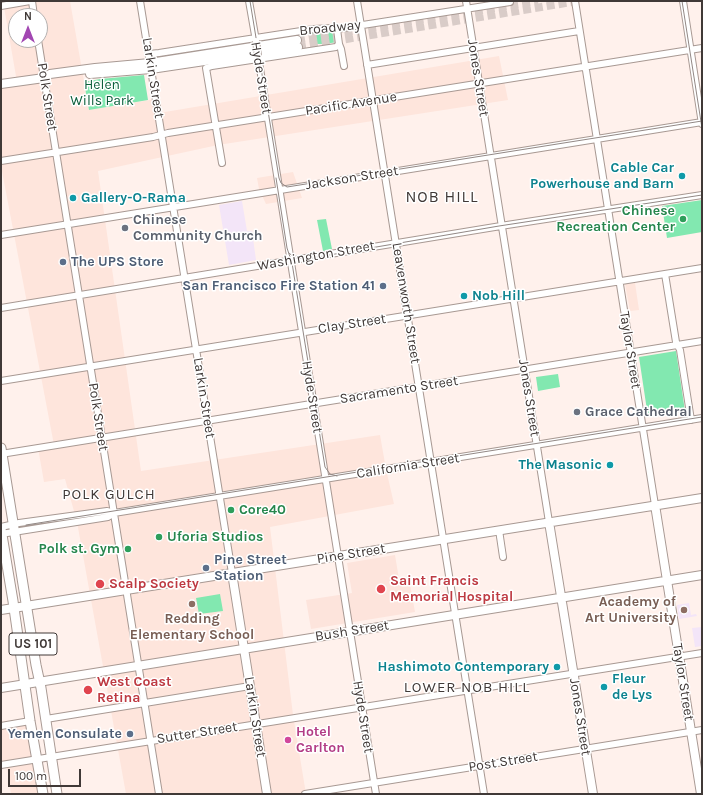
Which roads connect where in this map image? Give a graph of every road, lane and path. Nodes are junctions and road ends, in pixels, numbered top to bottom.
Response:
1 (31, 1) edge
2 (140, 1) edge
3 (249, 1) edge
4 (357, 1) edge
5 (466, 1) edge
6 (575, 1) edge
7 (683, 1) edge
8 (510, 2) edge
9 (1, 6) edge
10 (467, 8) junction
11 (361, 25) junction
12 (337, 29) junction
13 (579, 31) junction
14 (255, 40) junction
15 (297, 44) tunnel mouth
16 (339, 44) junction
17 (39, 48) edge
18 (473, 48) junction
19 (702, 48) edge
20 (691, 50) junction
21 (149, 54) junction
22 (258, 58) junction
23 (368, 65) junction
24 (151, 66) junction
25 (344, 66) dead end
26 (585, 67) junction
27 (44, 78) junction
28 (1, 84) edge
29 (479, 84) junction
30 (373, 100) junction
31 (268, 117) junction
32 (702, 123) edge
33 (215, 125) junction
34 (162, 135) junction
35 (597, 139) junction
36 (56, 153) junction
37 (491, 156) junction
38 (1, 162) edge
39 (222, 163) dead end
40 (385, 173) junction
41 (280, 190) junction
42 (702, 195) edge
43 (173, 207) junction
44 (608, 210) junction
45 (68, 224) junction
46 (502, 226) junction
47 (1, 235) edge
48 (396, 243) junction
49 (290, 261) junction
50 (702, 268) edge
51 (665, 274) junction
52 (185, 278) junction
53 (619, 281) junction
54 (79, 295) junction
55 (513, 298) junction
56 (1, 308) edge
57 (408, 315) junction
58 (302, 332) junction
59 (702, 341) edge
60 (678, 345) junction
61 (196, 349) junction
62 (630, 353) junction
63 (90, 366) junction
64 (525, 370) junction
65 (1, 381) edge
66 (419, 387) junction
67 (313, 404) junction
68 (702, 418) edge
69 (208, 420) junction
70 (691, 420) junction
71 (642, 428) junction
72 (102, 437) junction
73 (537, 445) junction
74 (1, 452) edge
75 (431, 462) junction
76 (325, 479) junction
77 (220, 496) junction
78 (702, 498) edge
79 (655, 505) junction
80 (114, 513) junction
81 (549, 522) junction
82 (14, 528) junction
83 (499, 530) junction
84 (1, 531) edge
85 (444, 539) junction
86 (338, 556) junction
87 (503, 557) dead end
88 (232, 573) junction
89 (702, 575) edge
90 (667, 581) junction
91 (126, 590) junction
92 (561, 598) junction
93 (27, 606) junction
94 (14, 608) junction
95 (1, 610) edge
96 (456, 615) junction
97 (350, 632) junction
98 (244, 649) junction
99 (702, 653) edge
100 (679, 656) junction
101 (138, 666) junction
102 (573, 673) junction
103 (40, 681) junction
104 (25, 684) junction
105 (250, 686) junction
106 (1, 688) edge
107 (468, 690) junction
108 (144, 703) junction
109 (362, 707) junction
110 (46, 719) junction
111 (30, 722) junction
112 (256, 724) junction
113 (1, 726) edge
114 (702, 730) edge
115 (691, 732) junction
116 (150, 741) junction
117 (586, 749) junction
118 (51, 757) junction
119 (37, 759) junction
120 (1, 765) edge
121 (480, 766) junction
122 (374, 783) junction
123 (43, 794) edge
124 (57, 794) edge
125 (159, 794) edge
126 (268, 794) edge
127 (304, 794) edge
128 (376, 794) edge
129 (484, 794) edge
130 (593, 794) edge
131 (701, 794) edge

1 - 9 street
2 - 21 street, Larkin Street
3 - 14 street, Hyde Street
4 - 11 street, Leavenworth Street
5 - 10 street, Jones Street
6 - 13 street, Taylor Street
7 - 20 street
8 - 10 street, Broadway
10 - 11 street, Broadway
10 - 18 street, Jones Street
11 - 12 street, Broadway
11 - 23 street, Leavenworth Street
12 - 14 street, Broadway
12 - 16 street
13 - 18 street
13 - 26 street, Taylor Street
14 - 21 street, Broadway
14 - 22 street, Hyde Street, bridge
15 - 24 main road, Broadway
16 - 22 street, Broadway
16 - 25 street
17 - 27 street, Polk Street
18 - 23 street
18 - 29 street, Jones Street
19 - 20 street, Pacific Avenue
20 - 26 street, Pacific Avenue
20 - 32 street
21 - 24 street, Larkin Street
22 - 31 street, Hyde Street
22 - 33 street, Broadway
23 - 30 street, Leavenworth Street
24 - 27 main road, Broadway
24 - 34 street, Larkin Street
26 - 29 street, Pacific Avenue
26 - 35 street, Taylor Street
27 - 28 main road, Broadway
27 - 36 street, Polk Street
29 - 30 street, Pacific Avenue
29 - 37 street, Jones Street
30 - 31 street, Pacific Avenue
30 - 40 street, Leavenworth Street
31 - 33 street, Pacific Avenue
31 - 41 street, Hyde Street
32 - 35 street, Jackson Street
33 - 34 street, Pacific Avenue
33 - 39 street
34 - 36 street, Pacific Avenue
34 - 43 street, Larkin Street
35 - 37 street, Jackson Street
35 - 44 street, Taylor Street
36 - 38 street, Pacific Avenue
36 - 45 street, Polk Street
37 - 40 street, Jackson Street
37 - 46 street, Jones Street
40 - 41 street, Jackson Street
40 - 48 street, Leavenworth Street
41 - 43 street, Jackson Street
41 - 49 street, Hyde Street
42 - 44 street, Washington Street
43 - 45 street, Jackson Street
43 - 52 street, Larkin Street
44 - 46 street, Washington Street
44 - 53 street, Taylor Street
45 - 47 street, Jackson Street
45 - 54 street, Polk Street
46 - 48 street, Washington Street
46 - 55 street, Jones Street
48 - 49 street, Washington Street
48 - 57 street, Leavenworth Street
49 - 52 street, Washington Street
49 - 58 street, Hyde Street
50 - 51 street, Clay Street
51 - 53 street, Clay Street
51 - 60 street
52 - 54 street, Washington Street
52 - 61 street, Larkin Street
53 - 55 street, Clay Street
53 - 62 street, Taylor Street
54 - 56 street, Washington Street
54 - 63 street, Polk Street
55 - 57 street, Clay Street
55 - 64 street, Jones Street
57 - 58 street, Clay Street
57 - 66 street, Leavenworth Street
58 - 61 street, Clay Street
58 - 67 street, Hyde Street
59 - 60 street, Sacramento Street
60 - 62 street, Sacramento Street
60 - 70 street
61 - 63 street, Clay Street
61 - 69 street, Larkin Street
62 - 64 street, Sacramento Street
62 - 71 street, Taylor Street
63 - 65 street, Clay Street
63 - 72 street, Polk Street
64 - 66 street, Sacramento Street
64 - 73 street, Jones Street
66 - 67 street, Sacramento Street
66 - 75 street, Leavenworth Street
67 - 69 street, Sacramento Street
67 - 76 street, Hyde Street
68 - 70 street, California Street
69 - 72 street, Sacramento Street
69 - 77 street, Larkin Street
70 - 71 street, California Street
71 - 73 street, California Street
71 - 79 street, Taylor Street
72 - 74 street, Sacramento Street
72 - 80 street, Polk Street
73 - 75 street, California Street
73 - 81 street, Jones Street
74 - 82 highway, US 101
75 - 76 street, California Street
75 - 85 street, Leavenworth Street
76 - 77 street, California Street
76 - 86 street, Hyde Street
77 - 80 street, California Street
77 - 88 street, Larkin Street
78 - 79 main road, Pine Street
79 - 81 main road, Pine Street
79 - 90 main road, Taylor Street
80 - 82 street, California Street
80 - 91 street, Polk Street
81 - 83 main road, Pine Street
81 - 92 main road, Jones Street
82 - 84 street, California Street
82 - 93 highway, US 101
83 - 85 main road, Pine Street
83 - 87 street
84 - 94 highway, US 101
85 - 86 main road, Pine Street
85 - 96 street, Leavenworth Street
86 - 88 main road, Pine Street
86 - 97 street, Hyde Street
88 - 91 main road, Pine Street
88 - 98 main road, Larkin Street
89 - 90 main road, Bush Street
90 - 92 main road, Bush Street
90 - 100 main road, Taylor Street
91 - 93 main road, Pine Street
91 - 101 street, Polk Street
92 - 96 main road, Bush Street
92 - 102 main road, Jones Street
93 - 94 main road, Pine Street
93 - 103 highway, US 101
94 - 95 main road, Pine Street
94 - 104 highway, US 101
96 - 97 main road, Bush Street
96 - 107 street, Leavenworth Street
97 - 98 main road, Bush Street
97 - 109 street, Hyde Street
98 - 101 main road, Bush Street
98 - 105 main road, Larkin Street
99 - 100 street, Sutter Street
100 - 102 street, Sutter Street
100 - 115 main road, Taylor Street
101 - 103 main road, Bush Street
101 - 108 street, Polk Street
102 - 107 street, Sutter Street
102 - 117 main road, Jones Street
103 - 104 main road, Bush Street
103 - 110 highway, US 101
104 - 106 main road, Bush Street
104 - 111 highway, US 101
105 - 108 street
105 - 112 main road, Larkin Street
107 - 109 street, Sutter Street
107 - 121 street, Leavenworth Street
108 - 110 street
108 - 116 street, Polk Street
109 - 112 street, Sutter Street
109 - 122 street, Hyde Street
110 - 118 highway, US 101
111 - 113 street
111 - 119 highway, US 101
112 - 116 street, Sutter Street
112 - 126 main road, Larkin Street
114 - 115 street, Post Street
115 - 117 street, Post Street
115 - 131 main road, Taylor Street
116 - 118 street, Sutter Street
116 - 125 street, Polk Street
117 - 121 street, Post Street
117 - 130 main road, Jones Street
118 - 119 street, Sutter Street
118 - 124 highway, US 101
119 - 120 street, Sutter Street
119 - 123 highway, US 101
121 - 122 street, Post Street
121 - 129 street, Leavenworth Street
122 - 127 street, Post Street
122 - 128 street, Hyde Street

